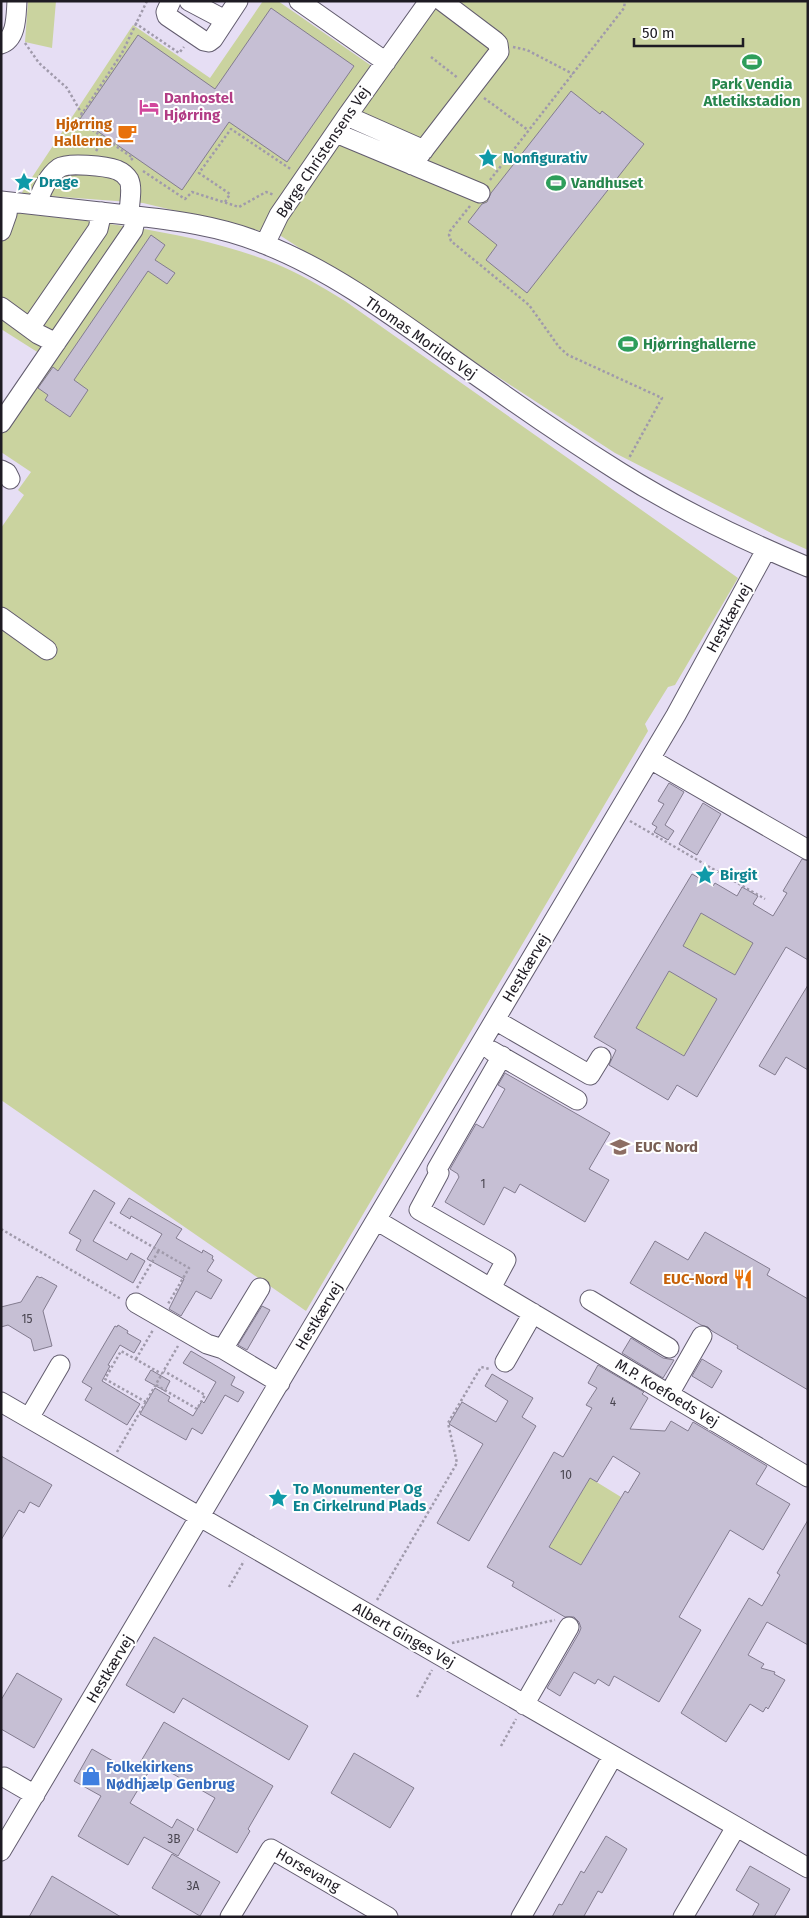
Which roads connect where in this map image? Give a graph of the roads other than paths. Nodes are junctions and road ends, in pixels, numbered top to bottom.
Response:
1 (17, 1) edge
2 (171, 1) edge
3 (190, 1) edge
4 (238, 1) edge
5 (299, 1) edge
6 (429, 1) edge
7 (442, 1) edge
8 (225, 20) junction
9 (1, 44) edge
10 (386, 62) junction
11 (347, 116) junction
12 (376, 129) junction
13 (336, 133) junction
14 (363, 144) junction
15 (424, 150) junction
16 (412, 165) junction
17 (480, 193) road end
18 (5, 201) edge
19 (38, 205) junction
20 (102, 212) junction
21 (132, 215) junction
22 (1, 231) edge
23 (265, 244) junction
24 (88, 245) junction
25 (118, 252) junction
26 (58, 287) junction
27 (89, 294) junction
28 (1, 307) edge
29 (30, 328) junction
30 (56, 343) junction
31 (1, 423) edge
32 (766, 550) junction
33 (808, 567) edge
34 (1, 617) edge
35 (48, 650) dead end
36 (650, 759) junction
37 (808, 850) edge
38 (495, 1020) junction
39 (480, 1044) junction
40 (502, 1056) junction
41 (601, 1057) dead end
42 (578, 1100) dead end
43 (376, 1220) junction
44 (260, 1288) dead end
45 (491, 1288) junction
46 (590, 1300) dead end
47 (136, 1303) road end
48 (533, 1313) junction
49 (702, 1336) dead end
50 (669, 1348) dead end
51 (223, 1349) junction
52 (505, 1362) road end
53 (60, 1365) dead end
54 (280, 1383) junction
55 (669, 1394) junction
56 (1, 1402) edge
57 (29, 1418) junction
58 (801, 1478) edge
59 (200, 1517) junction
60 (569, 1627) road end
61 (524, 1705) junction
62 (613, 1756) junction
63 (2, 1778) edge
64 (35, 1795) junction
65 (736, 1827) junction
66 (1, 1850) edge
67 (808, 1868) edge
68 (230, 1917) edge
69 (388, 1917) edge
70 (521, 1917) edge
71 (683, 1917) edge

1 - 9 street
2 - 8 street
3 - 8 street
4 - 8 street
5 - 10 street
6 - 10 street, Børge Christensens Vej
7 - 15 street
10 - 11 street, Børge Christensens Vej
11 - 12 street
11 - 13 street, Børge Christensens Vej
12 - 14 street
12 - 15 street
13 - 14 street
13 - 23 street, Børge Christensens Vej
14 - 16 street
15 - 16 street
16 - 17 street
18 - 19 street, Thomas Morilds Vej
18 - 22 street
19 - 20 street, Thomas Morilds Vej
19 - 21 street
20 - 21 street, Thomas Morilds Vej
20 - 24 street
21 - 23 street, Thomas Morilds Vej
21 - 25 street
23 - 32 street, Thomas Morilds Vej
24 - 25 street
24 - 26 street
25 - 27 street
26 - 27 street
26 - 29 street
27 - 30 street
28 - 29 street
29 - 30 street
30 - 31 street
32 - 33 street, Thomas Morilds Vej
32 - 36 street, Hestkærvej
34 - 35 street
36 - 37 street
36 - 38 street, Hestkærvej
38 - 39 street, Hestkærvej
38 - 41 street
39 - 40 street
39 - 43 street, Hestkærvej
40 - 42 street
40 - 45 street
43 - 45 street, M.P. Koefoeds Vej
43 - 54 street, Hestkærvej
44 - 51 street
45 - 48 street, M.P. Koefoeds Vej
46 - 50 street
47 - 51 street
48 - 52 street
48 - 55 street, M.P. Koefoeds Vej
49 - 55 street
51 - 54 street
53 - 57 street
54 - 59 street, Hestkærvej
55 - 58 street, M.P. Koefoeds Vej
56 - 57 street, Albert Ginges Vej
57 - 59 street, Albert Ginges Vej
59 - 61 street, Albert Ginges Vej
59 - 64 street, Hestkærvej
60 - 61 street
61 - 62 street, Albert Ginges Vej
62 - 65 street, Albert Ginges Vej
62 - 70 street
63 - 64 street
64 - 66 street, Hestkærvej
65 - 67 street, Albert Ginges Vej
65 - 71 street
68 - 69 street, Horsevang

